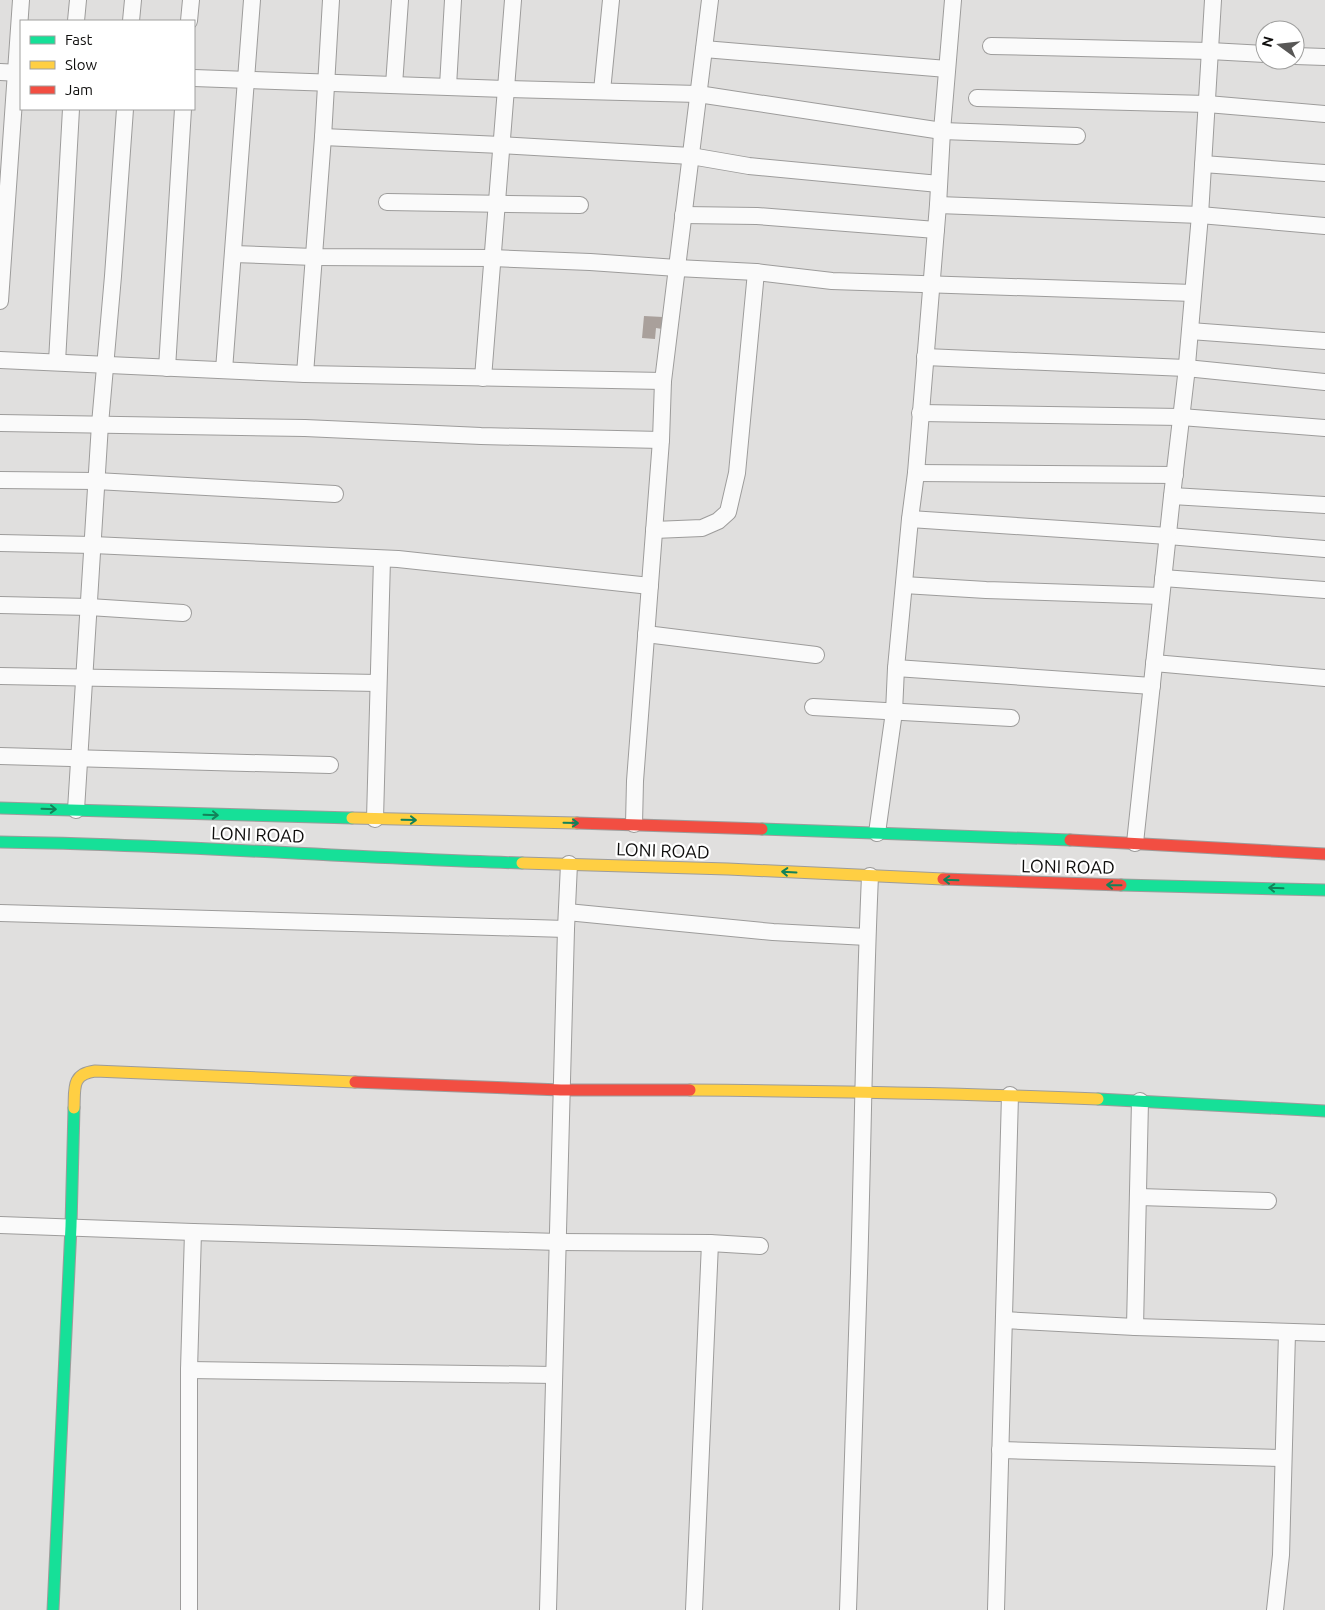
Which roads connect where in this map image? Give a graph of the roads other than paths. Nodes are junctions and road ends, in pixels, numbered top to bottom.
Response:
1 (21, 0) edge
2 (78, 0) edge
3 (133, 0) edge
4 (191, 0) edge
5 (252, 0) edge
6 (331, 0) edge
7 (400, 0) edge
8 (453, 0) edge
9 (513, 0) edge
10 (611, 0) edge
11 (710, 0) edge
12 (953, 0) edge
13 (1213, 0) edge
14 (76, 20) edge
15 (131, 20) edge
16 (189, 20) edge
17 (991, 46) dead end
18 (704, 49) junction
19 (1210, 51) junction
20 (1255, 53) edge
21 (1305, 56) edge
22 (1325, 57) edge
23 (947, 69) junction
24 (12, 73) edge
25 (195, 78) edge
26 (247, 80) junction
27 (327, 82) junction
28 (394, 85) junction
29 (448, 86) junction
30 (505, 89) junction
31 (602, 91) junction
32 (698, 94) junction
33 (977, 98) dead end
34 (1207, 104) junction
35 (71, 110) edge
36 (125, 110) edge
37 (183, 110) edge
38 (1325, 114) edge
39 (942, 131) junction
40 (1077, 136) dead end
41 (323, 137) junction
42 (501, 145) junction
43 (691, 156) junction
44 (1203, 164) junction
45 (1325, 173) edge
46 (939, 184) junction
47 (387, 202) dead end
48 (496, 204) junction
49 (580, 205) dead end
50 (938, 205) junction
51 (683, 215) junction
52 (1200, 215) junction
53 (1325, 226) edge
54 (936, 230) junction
55 (233, 254) junction
56 (314, 257) junction
57 (492, 258) junction
58 (677, 268) junction
59 (756, 272) junction
60 (931, 284) junction
61 (1193, 293) junction
62 (0, 301) edge
63 (1190, 331) junction
64 (1325, 342) edge
65 (925, 357) junction
66 (0, 360) edge
67 (57, 362) junction
68 (104, 365) junction
69 (167, 368) junction
70 (1186, 368) junction
71 (224, 370) junction
72 (305, 374) junction
73 (483, 378) junction
74 (664, 382) junction
75 (1325, 382) edge
76 (920, 413) junction
77 (1181, 417) junction
78 (0, 423) edge
79 (100, 424) junction
80 (1325, 428) edge
81 (661, 440) junction
82 (916, 473) junction
83 (1175, 475) junction
84 (0, 480) edge
85 (96, 481) junction
86 (335, 494) dead end
87 (1172, 496) junction
88 (1325, 505) edge
89 (910, 519) junction
90 (654, 530) junction
91 (1168, 536) junction
92 (0, 543) edge
93 (92, 545) junction
94 (1325, 550) edge
95 (382, 559) junction
96 (1163, 578) junction
97 (904, 585) junction
98 (650, 586) junction
99 (1325, 590) edge
100 (1161, 596) junction
101 (0, 605) edge
102 (89, 607) junction
103 (183, 613) dead end
104 (646, 634) junction
105 (816, 655) dead end
106 (1154, 664) junction
107 (896, 668) junction
108 (0, 676) edge
109 (85, 678) junction
110 (1325, 678) edge
111 (378, 684) junction
112 (1152, 686) junction
113 (813, 707) dead end
114 (894, 712) junction
115 (1011, 718) dead end
116 (0, 756) edge
117 (78, 759) junction
118 (330, 765) dead end
119 (0, 808) edge
120 (76, 810) junction
121 (375, 819) junction
122 (634, 824) junction
123 (877, 832) junction
124 (0, 842) edge
125 (1135, 843) junction
126 (1325, 854) edge
127 (569, 864) junction
128 (870, 876) junction
129 (1325, 890) edge
130 (0, 912) edge
131 (567, 920) junction
132 (867, 937) junction
133 (562, 1090) junction
134 (863, 1091) junction
135 (1010, 1095) junction
136 (1140, 1101) junction
137 (1325, 1111) edge
138 (1139, 1197) junction
139 (1268, 1201) dead end
140 (0, 1225) edge
141 (71, 1226) junction
142 (193, 1232) junction
143 (559, 1242) junction
144 (710, 1243) junction
145 (760, 1246) dead end
146 (1004, 1320) junction
147 (1135, 1327) junction
148 (1287, 1333) junction
149 (1325, 1334) edge
150 (189, 1370) junction
151 (554, 1375) junction
152 (1000, 1450) junction
153 (1282, 1458) junction
154 (53, 1610) edge
155 (189, 1610) edge
156 (548, 1610) edge
157 (694, 1610) edge
158 (848, 1610) edge
159 (996, 1610) edge
160 (1274, 1610) edge

1 - 24 street
2 - 14 street
3 - 15 street
4 - 16 street
5 - 26 street
6 - 27 street
7 - 28 street
8 - 29 street
9 - 30 street
10 - 31 street
11 - 18 street
12 - 23 street
13 - 19 street
17 - 19 street
18 - 23 street
18 - 32 street
19 - 20 street
19 - 34 street
21 - 22 street
23 - 39 street
24 - 62 street
25 - 26 street
26 - 27 street
26 - 55 street
27 - 28 street
27 - 41 street
28 - 29 street
29 - 30 street
30 - 31 street
30 - 42 street
31 - 32 street
32 - 39 street
32 - 43 street
33 - 34 street
34 - 38 street
34 - 44 street
35 - 67 street
36 - 68 street
37 - 69 street
39 - 40 street
39 - 46 street
41 - 42 street
41 - 56 street
42 - 43 street
42 - 48 street
43 - 46 street
43 - 51 street
44 - 45 street
44 - 52 street
46 - 50 street
47 - 48 street
48 - 49 street
48 - 57 street
50 - 52 street
50 - 54 street
51 - 54 street
51 - 58 street
52 - 53 street
52 - 61 street
54 - 60 street
55 - 56 street
55 - 71 street
56 - 57 street
56 - 72 street
57 - 58 street
57 - 73 street
58 - 59 street
58 - 74 street
59 - 60 street
59 - 90 street
60 - 61 street
60 - 65 street
61 - 63 street
63 - 64 street
63 - 70 street
65 - 70 street
65 - 76 street
66 - 67 street
67 - 68 street
68 - 69 street
68 - 79 street
69 - 71 street
70 - 75 street
70 - 77 street
71 - 72 street
72 - 73 street
73 - 74 street
74 - 81 street
76 - 77 street
76 - 82 street
77 - 80 street
77 - 83 street
78 - 79 street
79 - 81 street
79 - 85 street
81 - 90 street
82 - 83 street
82 - 89 street
83 - 87 street
84 - 85 street
85 - 86 street
85 - 93 street
87 - 88 street
87 - 91 street
89 - 91 street
89 - 97 street
90 - 98 street
91 - 94 street
91 - 96 street
92 - 93 street
93 - 95 street
93 - 102 street
95 - 98 street
95 - 111 street
96 - 99 street
96 - 100 street
97 - 100 street
97 - 107 street
98 - 104 street
100 - 106 street
101 - 102 street
102 - 103 street
102 - 109 street
104 - 105 street
104 - 122 street
106 - 110 street
106 - 112 street
107 - 112 street
107 - 114 street
108 - 109 street
109 - 111 street
109 - 117 street
111 - 121 street
112 - 125 street
113 - 114 street
114 - 115 street
114 - 123 street
116 - 117 street
117 - 118 street
117 - 120 street
119 -> 120 main road, LONI ROAD
120 -> 121 main road, LONI ROAD
121 -> 122 main road, LONI ROAD
122 - 123 main road, LONI ROAD
123 - 125 main road, LONI ROAD
124 - 127 main road, LONI ROAD
125 - 126 main road, LONI ROAD
128 -> 127 main road, LONI ROAD
127 - 131 street
129 -> 128 main road, LONI ROAD
128 - 132 street
130 - 131 street
131 - 132 street
131 - 133 street
132 - 134 street
133 - 134 main road
133 - 141 main road
133 - 143 street
134 - 135 main road
134 - 158 street
135 - 136 main road
135 - 146 street
136 - 137 main road
136 - 138 street
138 - 139 street
138 - 147 street
140 - 141 street
141 - 142 street
141 - 154 main road
142 - 143 street
142 - 150 street
143 - 144 street
143 - 151 street
144 - 145 street
144 - 157 street
146 - 147 street
146 - 152 street
147 - 148 street
148 - 149 street
148 - 153 street
150 - 151 street
150 - 155 street
151 - 156 street
152 - 153 street
152 - 159 street
153 - 160 street

